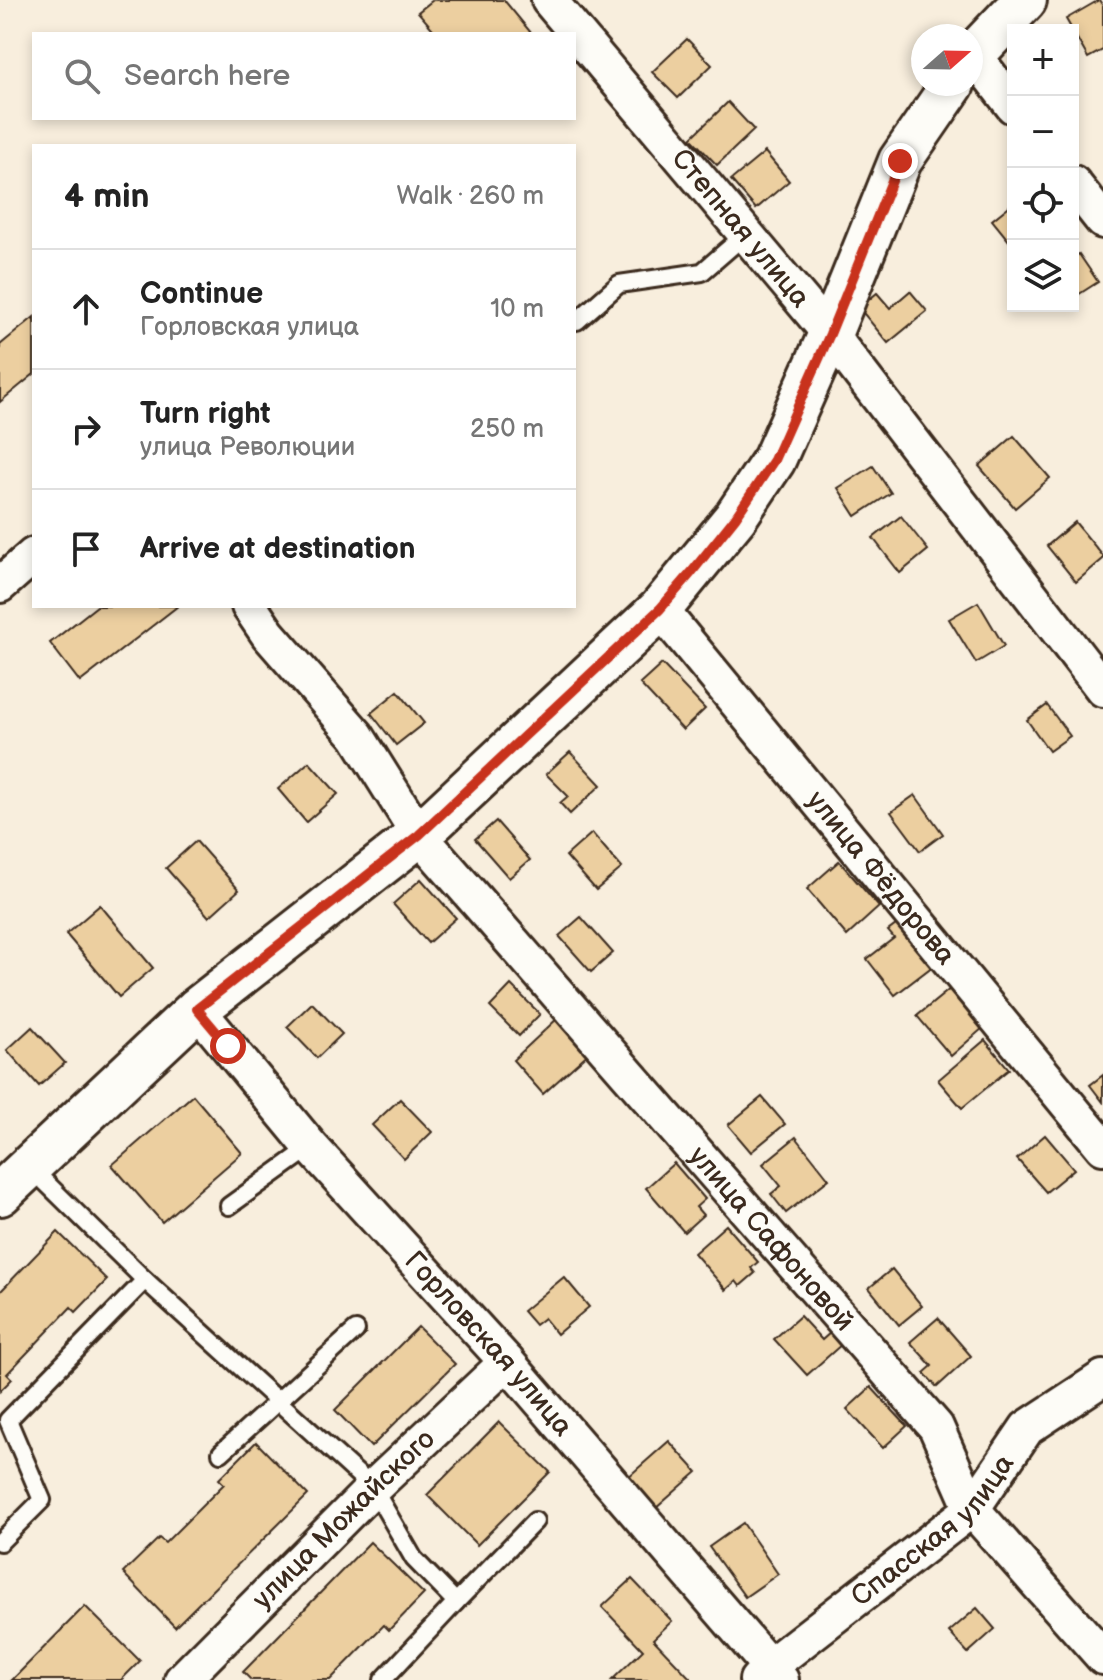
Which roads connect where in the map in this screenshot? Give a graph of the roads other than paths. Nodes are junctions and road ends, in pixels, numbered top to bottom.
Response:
1 (549, 0) edge
2 (1025, 0) edge
3 (572, 32) edge
4 (576, 37) edge
5 (983, 46) edge
6 (983, 80) edge
7 (944, 96) edge
8 (1007, 101) edge
9 (1079, 191) edge
10 (1103, 221) edge
11 (747, 233) junction
12 (577, 321) dead end
13 (830, 334) junction
14 (32, 557) edge
15 (0, 585) edge
16 (250, 608) edge
17 (660, 609) junction
18 (1103, 689) edge
19 (419, 835) junction
20 (197, 1009) junction
21 (311, 1147) junction
22 (1103, 1147) edge
23 (14, 1180) edge
24 (229, 1206) dead end
25 (145, 1280) junction
26 (356, 1330) dead end
27 (507, 1362) junction
28 (1103, 1378) edge
29 (278, 1402) junction
30 (221, 1453) dead end
31 (373, 1488) junction
32 (972, 1509) junction
33 (535, 1521) dead end
34 (0, 1542) edge
35 (456, 1602) junction
36 (1103, 1657) edge
37 (769, 1675) edge
38 (182, 1680) edge
39 (383, 1680) edge

1 - 3 street, Степная улица
2 - 5 street
4 - 11 street, Степная улица
6 - 8 street
7 - 13 street
9 - 10 street
11 - 12 lane
11 - 13 street, Степная улица
13 - 17 street
13 - 18 street, Степная улица
14 - 15 street
16 - 19 street, улица Сафоновой
17 - 19 street
17 - 22 street, улица Фёдорова
19 - 20 street
19 - 32 street, улица Сафоновой
20 - 21 street, Горловская улица
20 - 23 street
21 - 24 lane
21 - 27 street, Горловская улица
23 - 25 lane
25 - 29 lane
25 - 34 lane
26 - 29 lane
27 - 31 street, улица Можайского
27 - 37 street, Горловская улица
28 - 32 street, Спасская улица
29 - 30 lane
29 - 31 lane
31 - 35 lane
31 - 38 street, улица Можайского
32 - 36 street, улица Сафоновой
32 - 37 street, Спасская улица
33 - 35 lane
35 - 39 lane

